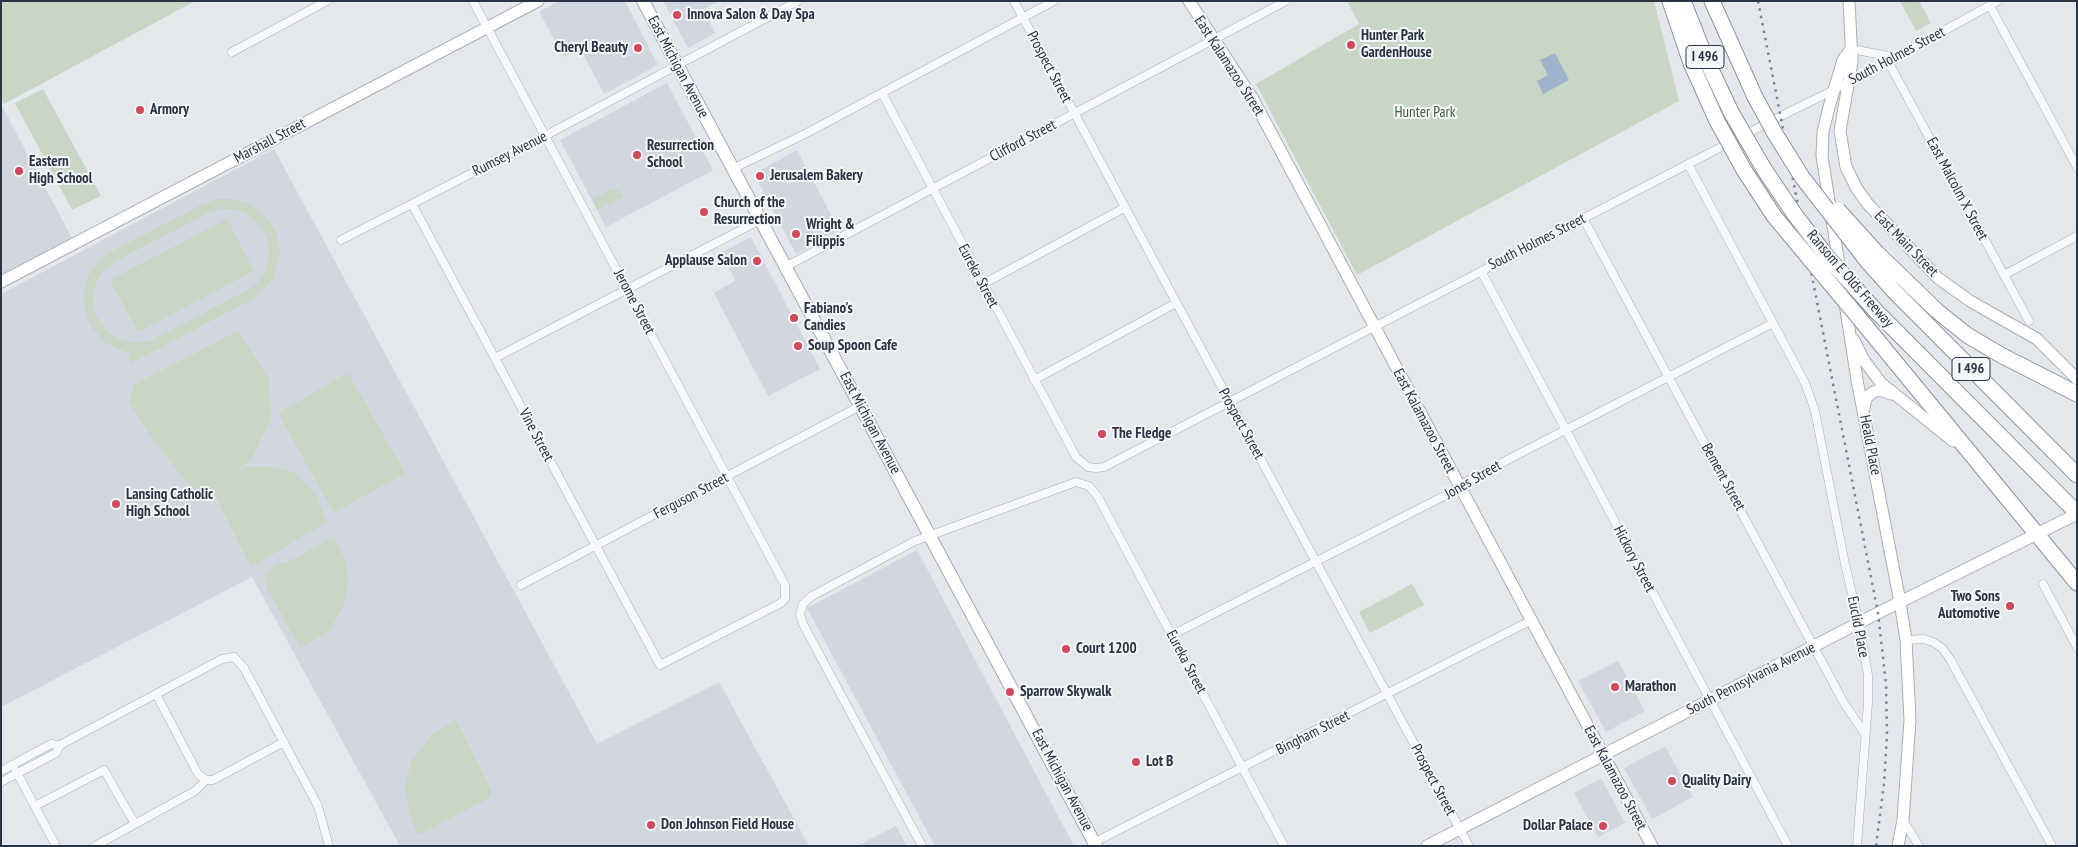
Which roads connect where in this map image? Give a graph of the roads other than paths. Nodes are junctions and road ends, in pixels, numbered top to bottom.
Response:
1 (327, 1) edge
2 (473, 1) edge
3 (538, 1) edge
4 (643, 1) edge
5 (798, 1) edge
6 (1014, 1) edge
7 (1054, 1) edge
8 (1188, 1) edge
9 (1286, 1) edge
10 (1670, 1) edge
11 (1683, 1) edge
12 (1712, 1) edge
13 (1849, 1) edge
14 (1998, 1) edge
15 (1990, 6) junction
16 (1022, 18) junction
17 (487, 28) junction
18 (1213, 41) junction
19 (1851, 49) junction
20 (232, 52) dead end
21 (1887, 59) junction
22 (677, 65) junction
23 (1848, 83) junction
24 (1834, 89) junction
25 (882, 93) junction
26 (1074, 114) junction
27 (545, 136) junction
28 (1688, 164) junction
29 (2077, 167) edge
30 (732, 169) junction
31 (932, 190) junction
32 (412, 204) junction
33 (1124, 208) junction
34 (1583, 218) junction
35 (760, 220) junction
36 (2077, 236) edge
37 (341, 240) dead end
38 (1872, 258) junction
39 (786, 267) junction
40 (1481, 271) junction
41 (2004, 275) junction
42 (1, 282) edge
43 (983, 284) junction
44 (627, 289) junction
45 (1176, 303) junction
46 (1847, 317) junction
47 (2029, 322) dead end
48 (1773, 323) junction
49 (1373, 326) junction
50 (495, 358) junction
51 (1668, 377) junction
52 (2077, 379) edge
53 (1034, 380) junction
54 (1893, 394) junction
55 (2077, 394) edge
56 (1228, 402) junction
57 (860, 406) junction
58 (1864, 415) junction
59 (1566, 431) junction
60 (1076, 457) joint
61 (1984, 471) junction
62 (2077, 475) edge
63 (727, 476) junction
64 (1460, 487) junction
65 (2077, 513) edge
66 (930, 534) junction
67 (2037, 534) junction
68 (595, 546) junction
69 (1316, 562) junction
70 (2077, 583) edge
71 (2043, 584) dead end
72 (521, 585) dead end
73 (1900, 602) junction
74 (1530, 621) junction
75 (1859, 623) junction
76 (1172, 635) junction
77 (1906, 640) junction
78 (1814, 646) junction
79 (2077, 647) edge
80 (660, 665) joint
81 (156, 694) junction
82 (1387, 694) junction
83 (1709, 700) junction
84 (1865, 734) junction
85 (284, 742) junction
86 (60, 745) junction
87 (1603, 755) junction
88 (14, 764) junction
89 (1243, 768) junction
90 (1, 771) edge
91 (17, 774) junction
92 (206, 780) junction
93 (1, 782) edge
94 (35, 806) junction
95 (1903, 820) junction
96 (134, 824) junction
97 (1460, 829) junction
98 (1095, 844) edge
99 (56, 846) edge
100 (95, 846) edge
101 (329, 846) edge
102 (922, 846) edge
103 (1284, 846) edge
104 (1427, 846) edge
105 (1469, 846) edge
106 (1652, 846) edge
107 (1788, 846) edge
108 (1857, 846) edge
109 (1898, 846) edge
110 (1919, 846) edge
111 (2052, 846) edge

1 - 20 street
2 - 17 street, Jerome Street
3 - 17 street, Marshall Street
4 - 22 main road, East Michigan Avenue
5 - 22 street, Rumsey Avenue
6 - 16 street, Prospect Street
7 - 16 street
8 - 18 street, East Kalamazoo Street
9 - 18 street, Clifford Street
10 - 61 highway, bridge
11 - 65 highway, Ransom E Olds Freeway / I 496, bridge
12 - 38 highway, Ransom E Olds Freeway / I 496, bridge
13 - 19 street
14 - 15 street, South Holmes Street
15 - 21 street, South Holmes Street
15 - 29 street
16 - 25 street
16 - 26 street, Prospect Street
17 - 27 street, Jerome Street
17 - 42 street, Marshall Street
18 - 26 street, Clifford Street
18 - 49 street, East Kalamazoo Street
19 - 21 street
19 - 23 street, East Main Street
19 - 24 street, Heald Place
21 - 23 street, South Holmes Street
21 - 41 street, East Malcolm X Street
22 - 27 street, Rumsey Avenue
22 - 30 main road, East Michigan Avenue
23 - 24 street, South Holmes Street
23 - 52 street, East Main Street
24 - 28 street, South Holmes Street
24 - 46 street, Heald Place
25 - 30 street
25 - 31 street, Eureka Street
26 - 31 street, Clifford Street
26 - 33 street, Prospect Street
27 - 32 street, Rumsey Avenue
27 - 44 street, Jerome Street
28 - 34 street, South Holmes Street
28 - 48 street, Euclid Place
30 - 35 main road, East Michigan Avenue
31 - 39 street, Clifford Street
31 - 43 street, Eureka Street
32 - 37 street, Rumsey Avenue
32 - 50 street, Vine Street
33 - 43 street
33 - 45 street, Prospect Street
34 - 40 street, South Holmes Street
34 - 51 street, Bement Street
35 - 39 main road, East Michigan Avenue
35 - 44 street
36 - 41 street
38 - 55 highway
38 - 62 highway, Ransom E Olds Freeway / I 496
39 - 57 main road, East Michigan Avenue
40 - 49 street, South Holmes Street
40 - 59 street, Hickory Street
41 - 47 street, East Malcolm X Street
43 - 53 street, Eureka Street
44 - 50 street
44 - 63 street, Jerome Street
45 - 53 street
45 - 56 street, Prospect Street
46 - 54 street
46 - 58 street, Heald Place
48 - 51 street, Jones Street
48 - 75 street, Euclid Place
49 - 56 street, South Holmes Street
49 - 64 street, East Kalamazoo Street
50 - 68 street, Vine Street
51 - 59 street, Jones Street
51 - 78 street, Bement Street
53 - 60 street, Eureka Street
54 - 58 street
54 - 61 street
56 - 60 street, South Holmes Street
56 - 69 street, Prospect Street
57 - 63 street, Ferguson Street
57 - 66 main road, East Michigan Avenue
58 - 73 street, Heald Place
59 - 64 street, Jones Street
59 - 83 street, Hickory Street
61 - 67 highway
63 - 68 street, Ferguson Street
63 - 80 street, Jerome Street
64 - 69 street, Jones Street
64 - 74 street, East Kalamazoo Street
65 - 67 street, South Pennsylvania Avenue
66 - 76 street, Eureka Street
66 - 98 main road, East Michigan Avenue
66 - 102 street
67 - 70 highway
67 - 73 street, South Pennsylvania Avenue
68 - 72 street, Ferguson Street
68 - 80 street, Vine Street
69 - 76 street, Jones Street
69 - 82 street, Prospect Street
71 - 79 street
73 - 75 street, South Pennsylvania Avenue
73 - 77 street, Heald Place
74 - 82 street, Bingham Street
74 - 87 street, East Kalamazoo Street
75 - 78 street, South Pennsylvania Avenue
75 - 84 street, Euclid Place
76 - 89 street, Eureka Street
77 - 95 street, Heald Place
77 - 111 street
78 - 83 street, South Pennsylvania Avenue
78 - 84 street, Bement Street
81 - 85 street
81 - 86 street
81 - 92 street
82 - 89 street, Bingham Street
82 - 97 street, Prospect Street
83 - 87 street, South Pennsylvania Avenue
83 - 107 street, Hickory Street
84 - 108 street, Euclid Place
85 - 92 street
85 - 101 street
86 - 88 street
86 - 91 street
87 - 97 street, South Pennsylvania Avenue
87 - 106 street, East Kalamazoo Street
88 - 90 street
88 - 91 street
89 - 98 street, Bingham Street
89 - 103 street, Eureka Street
91 - 93 street
91 - 94 street
92 - 96 street
94 - 96 street
94 - 99 street
95 - 109 street, Heald Place
95 - 110 street
96 - 100 street
97 - 104 street, South Pennsylvania Avenue
97 - 105 street, Prospect Street

